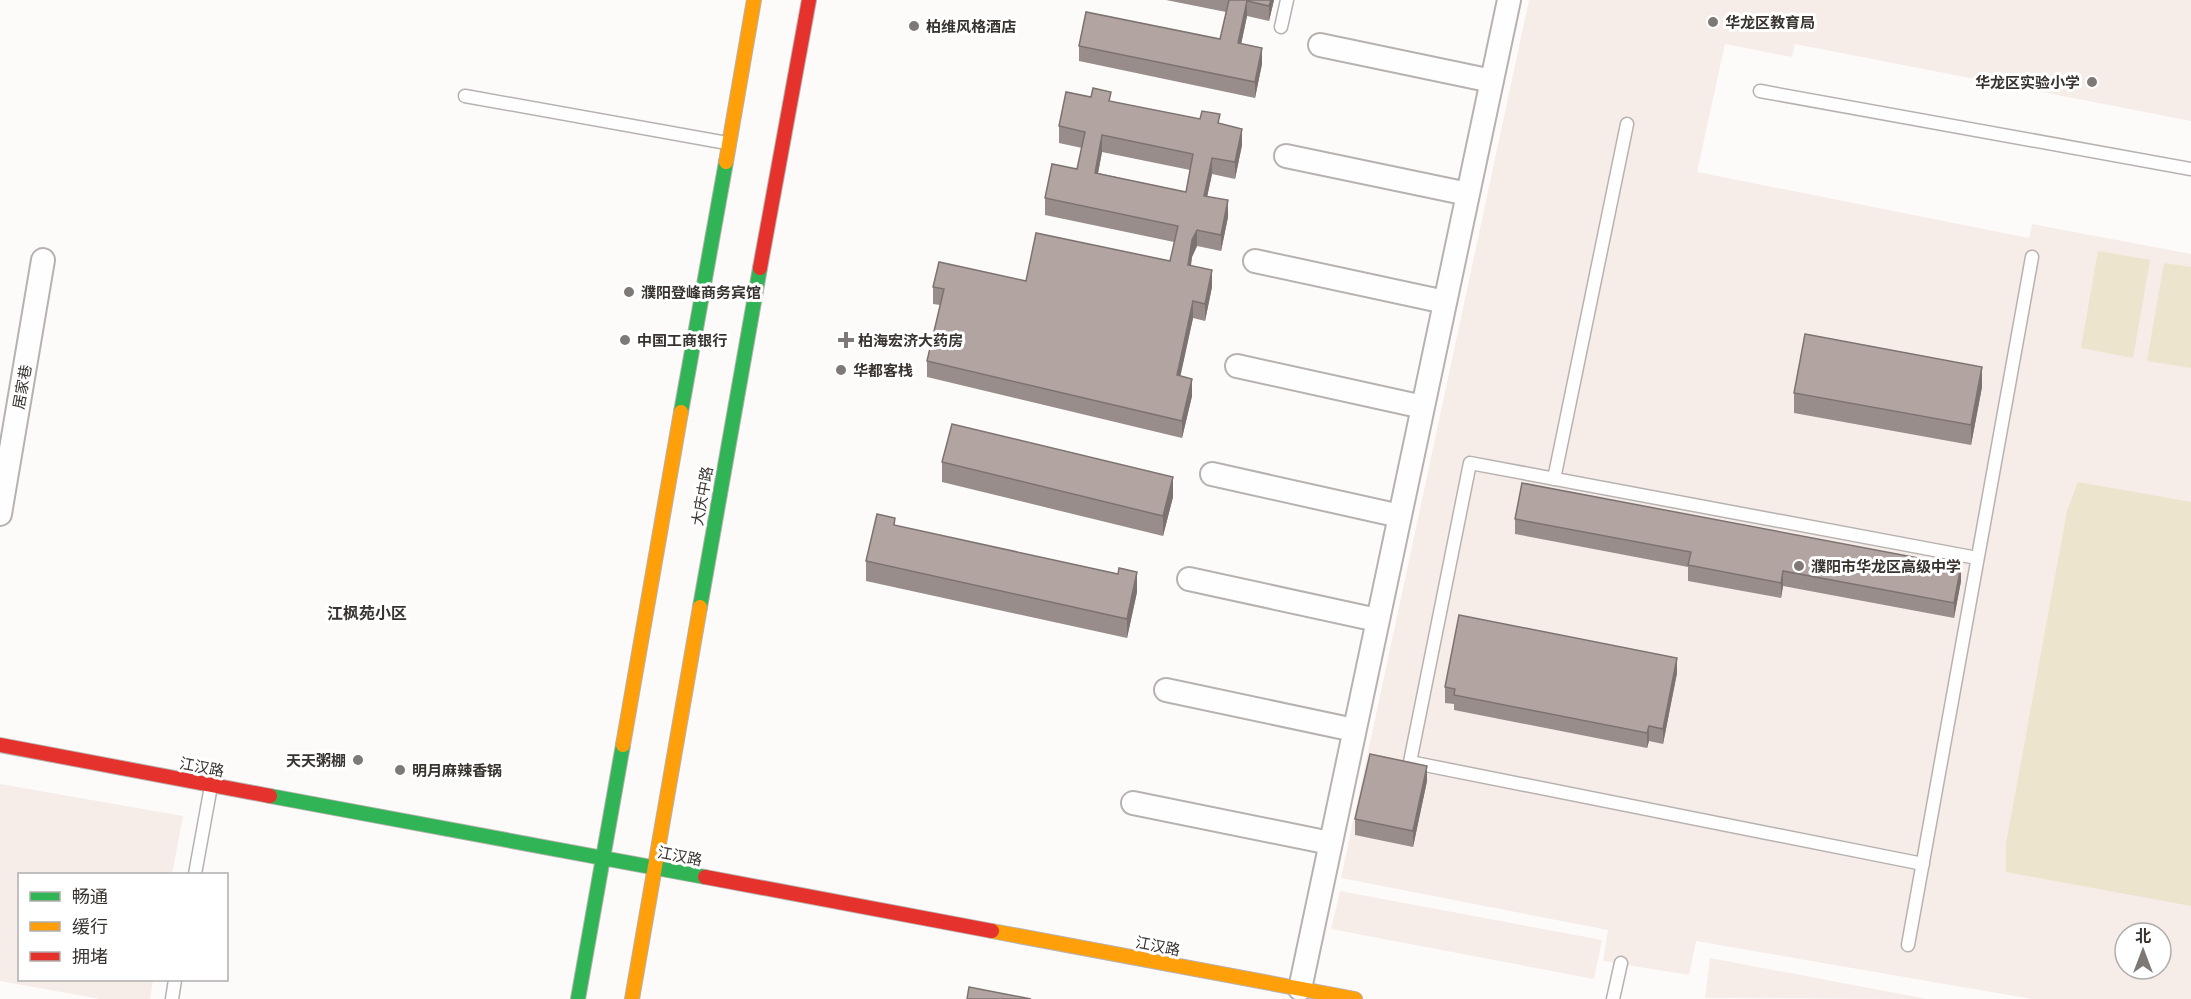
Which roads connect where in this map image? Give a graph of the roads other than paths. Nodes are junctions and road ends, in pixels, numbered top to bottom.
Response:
1 (754, 0) edge
2 (809, 0) edge
3 (1287, 0) edge
4 (1509, 0) edge
5 (1281, 27) dead end
6 (1320, 45) dead end
7 (1492, 81) junction
8 (1760, 91) dead end
9 (465, 96) dead end
10 (1627, 124) dead end
11 (728, 143) junction
12 (1286, 156) dead end
13 (2191, 169) edge
14 (1468, 194) junction
15 (2032, 257) dead end
16 (43, 260) dead end
17 (1255, 261) dead end
18 (1445, 302) junction
19 (1237, 366) dead end
20 (1423, 407) junction
21 (1212, 474) dead end
22 (1554, 479) junction
23 (0, 514) edge
24 (1400, 516) junction
25 (1977, 558) junction
26 (1189, 579) dead end
27 (1377, 620) junction
28 (1166, 690) dead end
29 (1354, 730) junction
30 (0, 745) edge
31 (212, 785) junction
32 (1133, 803) dead end
33 (1330, 843) junction
34 (602, 858) junction
35 (1923, 864) junction
36 (654, 868) junction
37 (195, 873) edge
38 (1908, 945) dead end
39 (1621, 963) dead end
40 (175, 981) edge
41 (1299, 989) junction
42 (172, 999) edge
43 (578, 999) edge
44 (632, 999) edge
45 (1354, 999) edge
46 (1613, 999) edge

1 - 11 main road
2 - 36 main road, 大庆中路
3 - 5 lane
4 - 7 street
6 - 7 street
7 - 14 street
8 - 13 lane
9 - 11 lane
10 - 22 lane
11 - 34 main road
12 - 14 street
14 - 18 street
15 - 25 lane
16 - 23 street, 居家巷
17 - 18 street
18 - 20 street
19 - 20 street
20 - 24 street
21 - 24 street
22 - 25 lane
22 - 35 lane
24 - 27 street
25 - 35 lane
26 - 27 street
27 - 29 street
28 - 29 street
29 - 33 street
30 - 31 main road, 江汉路
31 - 34 main road, 江汉路
31 - 37 lane
32 - 33 street
33 - 41 street
34 - 36 main road, 江汉路
34 - 43 main road
35 - 38 lane
36 - 41 main road, 江汉路
36 - 44 main road, 大庆中路
39 - 46 lane
40 - 42 lane
41 - 45 main road, 江汉路

